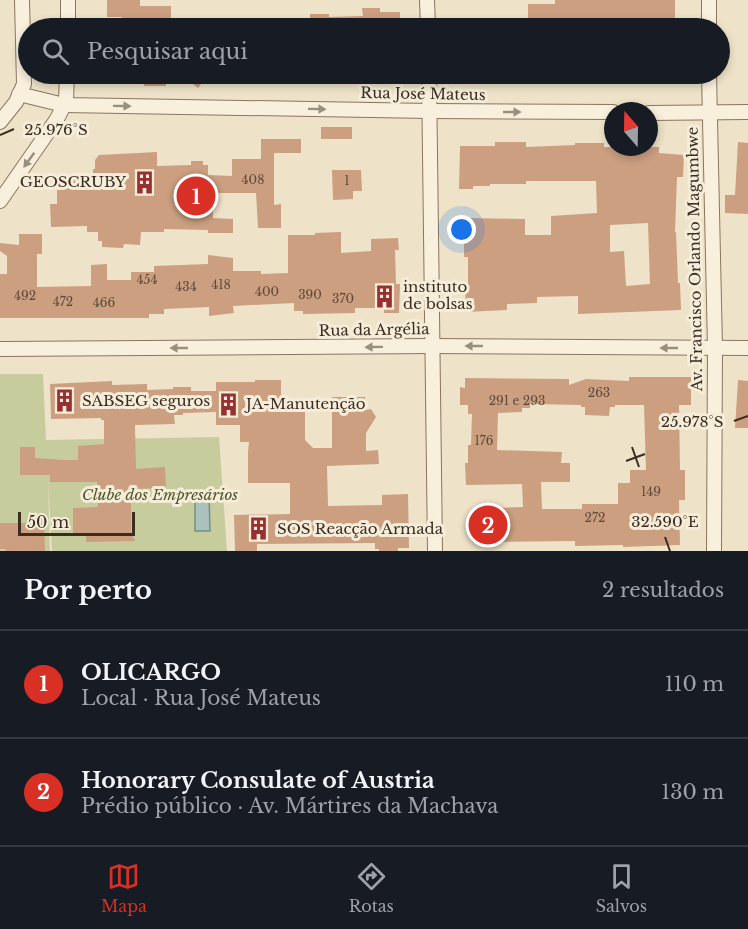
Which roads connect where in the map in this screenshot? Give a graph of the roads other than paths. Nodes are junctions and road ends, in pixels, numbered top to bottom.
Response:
1 (22, 0) edge
2 (68, 0) edge
3 (427, 0) edge
4 (709, 0) edge
5 (22, 18) edge
6 (68, 18) edge
7 (428, 18) edge
8 (709, 18) edge
9 (24, 84) edge
10 (67, 84) edge
11 (429, 84) edge
12 (709, 84) edge
13 (19, 94) junction
14 (64, 105) junction
15 (430, 111) junction
16 (604, 112) edge
17 (658, 112) edge
18 (748, 112) edge
19 (709, 113) junction
20 (0, 122) edge
21 (0, 201) edge
22 (432, 346) junction
23 (715, 348) junction
24 (748, 348) edge
25 (0, 349) edge
26 (435, 551) edge
27 (714, 551) edge

1 - 5 street
2 - 6 street
3 - 7 street
4 - 8 street
9 - 13 street
10 - 14 street
11 - 15 street
12 - 19 street, Av. Francisco Orlando Magumbwe
13 - 14 street, Rua José Mateus
13 - 20 street
14 -> 15 street, Rua José Mateus
14 -> 21 street
15 -> 16 street, Rua José Mateus
15 - 22 street
17 - 19 street
18 - 19 street
19 - 23 street, Av. Francisco Orlando Magumbwe
23 -> 22 street, Rua da Argélia
22 -> 25 street, Rua da Argélia
22 - 26 street
23 - 24 street, Rua da Argélia
23 - 27 street, Av. Francisco Orlando Magumbwe

